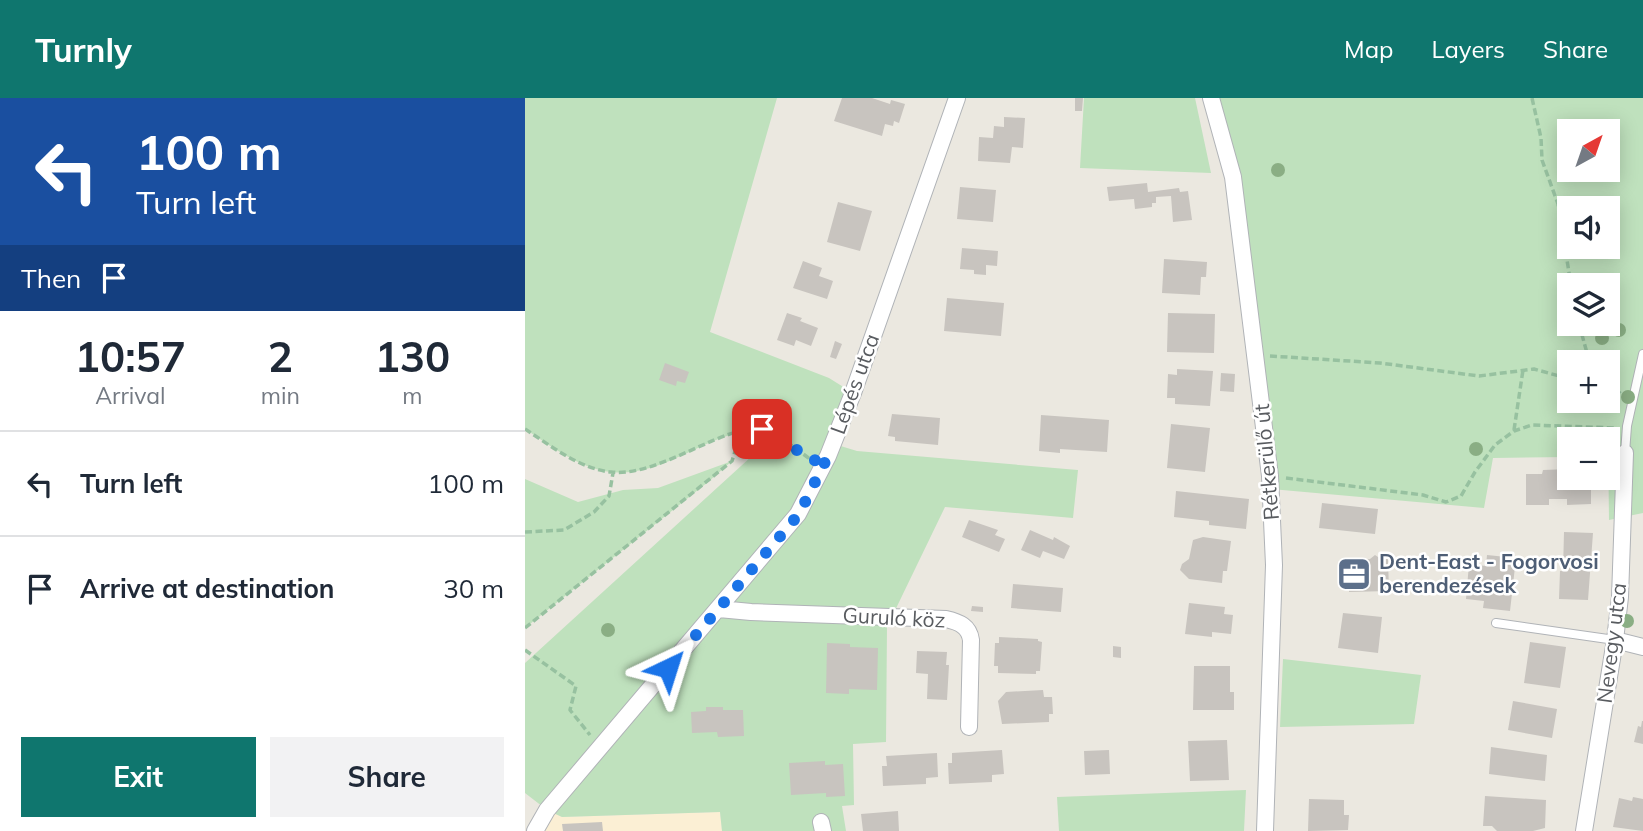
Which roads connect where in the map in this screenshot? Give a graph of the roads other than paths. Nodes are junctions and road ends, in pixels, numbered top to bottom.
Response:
1 (955, 98) edge
2 (1211, 98) edge
3 (1643, 354) edge
4 (1625, 453) joint
5 (719, 608) junction
6 (1496, 623) dead end
7 (1615, 640) junction
8 (1643, 647) edge
9 (969, 727) dead end
10 (535, 831) edge
11 (1265, 831) edge
12 (1584, 831) edge

1 - 5 street, Lépés utca
2 - 11 street, Rétkerülő út
3 - 4 lane
4 - 7 street, Nevegy utca
5 - 9 street, Guruló köz
5 - 10 street, Lépés utca
6 - 7 lane
7 - 8 street
7 - 12 street, Nevegy utca

